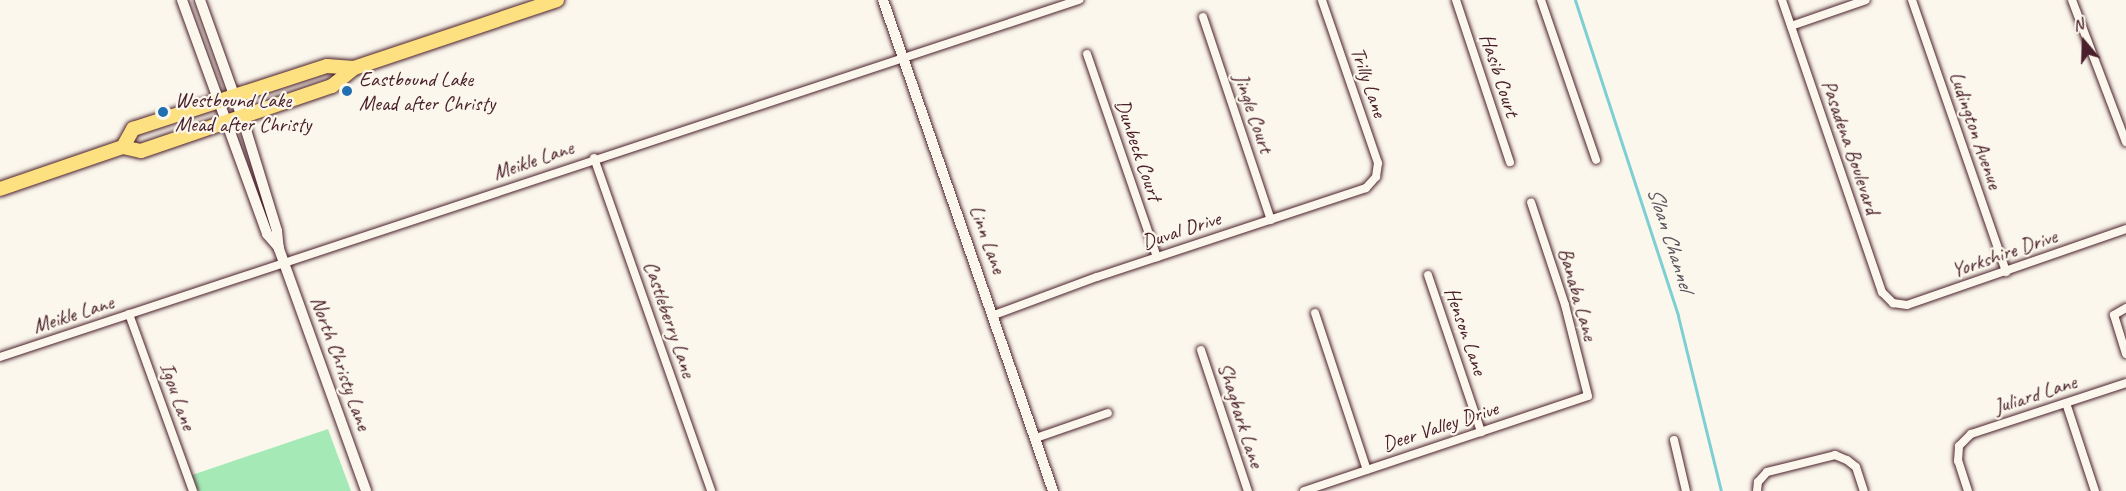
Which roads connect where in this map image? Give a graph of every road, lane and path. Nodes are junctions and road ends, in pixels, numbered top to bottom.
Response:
1 (182, 0) edge
2 (201, 0) edge
3 (557, 0) edge
4 (883, 0) edge
5 (1079, 0) edge
6 (1322, 0) edge
7 (1456, 0) edge
8 (1541, 0) edge
9 (1782, 0) edge
10 (1866, 0) edge
11 (1912, 0) edge
12 (2075, 1) edge
13 (539, 3) edge
14 (1203, 17) dead end
15 (1791, 26) junction
16 (1087, 54) dead end
17 (903, 59) junction
18 (354, 68) junction
19 (235, 97) junction
20 (218, 102) junction
21 (242, 117) junction
22 (226, 122) junction
23 (2126, 142) edge
24 (123, 147) junction
25 (594, 158) junction
26 (1596, 160) dead end
27 (1510, 162) dead end
28 (1376, 177) joint
29 (0, 189) edge
30 (1532, 202) dead end
31 (1271, 220) junction
32 (2126, 229) edge
33 (279, 249) junction
34 (1157, 257) junction
35 (285, 263) junction
36 (2006, 272) junction
37 (1428, 275) dead end
38 (1893, 303) joint
39 (2126, 308) edge
40 (1315, 313) dead end
41 (129, 314) junction
42 (994, 315) junction
43 (1201, 350) dead end
44 (2126, 354) edge
45 (0, 357) edge
46 (2126, 383) edge
47 (1588, 396) joint
48 (2066, 403) junction
49 (1108, 414) dead end
50 (1481, 432) junction
51 (1036, 438) junction
52 (1674, 440) dead end
53 (1367, 470) junction
54 (1864, 489) edge
55 (193, 491) edge
56 (366, 491) edge
57 (711, 491) edge
58 (1053, 491) edge
59 (1248, 491) edge
60 (1304, 491) edge
61 (1686, 491) edge
62 (1757, 491) edge
63 (1853, 491) edge
64 (1968, 491) edge
65 (2095, 491) edge

1 - 20 street, North Christy Lane
2 - 19 street, North Christy Lane
3 - 13 main road
4 - 17 street, Linn Lane
5 - 17 street, Meikle Lane
6 - 28 street, Trilly Lane
7 - 27 street, Hasib Court
8 - 26 street
9 - 15 street, Pasadena Boulevard
10 - 15 street
11 - 36 street, Ludington Avenue
12 - 23 street
13 - 18 main road
14 - 31 street, Jingle Court
15 - 38 street, Pasadena Boulevard
16 - 34 street, Dunbeck Court
17 - 25 street, Meikle Lane
17 - 42 street, Linn Lane
18 - 19 main road
18 - 21 main road
19 - 20 main road
19 - 21 street, North Christy Lane
20 - 22 street, North Christy Lane
20 - 24 main road
21 - 22 main road
21 - 33 street, North Christy Lane
22 - 24 main road
22 - 33 street, North Christy Lane
24 - 29 main road
25 - 35 street, Meikle Lane
25 - 57 street, Castleberry Lane
28 - 31 street, Duval Drive
30 - 47 street, Banaba Lane
31 - 34 street, Duval Drive
32 - 36 street, Yorkshire Drive
33 - 35 street, North Christy Lane
34 - 42 street, Duval Drive
35 - 41 street, Meikle Lane
35 - 56 street, North Christy Lane
36 - 38 street, Yorkshire Drive
37 - 50 street, Henson Lane
39 - 44 street
40 - 53 street
41 - 45 street, Meikle Lane
41 - 55 street, Igou Lane
42 - 51 street, Linn Lane
43 - 59 street, Shagbark Lane
46 - 48 street, Juliard Lane
47 - 50 street, Deer Valley Drive
48 - 64 street, Juliard Lane
48 - 65 street
49 - 51 street
50 - 53 street, Deer Valley Drive
51 - 58 street, Linn Lane
52 - 61 street
53 - 60 street, Deer Valley Drive
54 - 62 street
54 - 63 street

